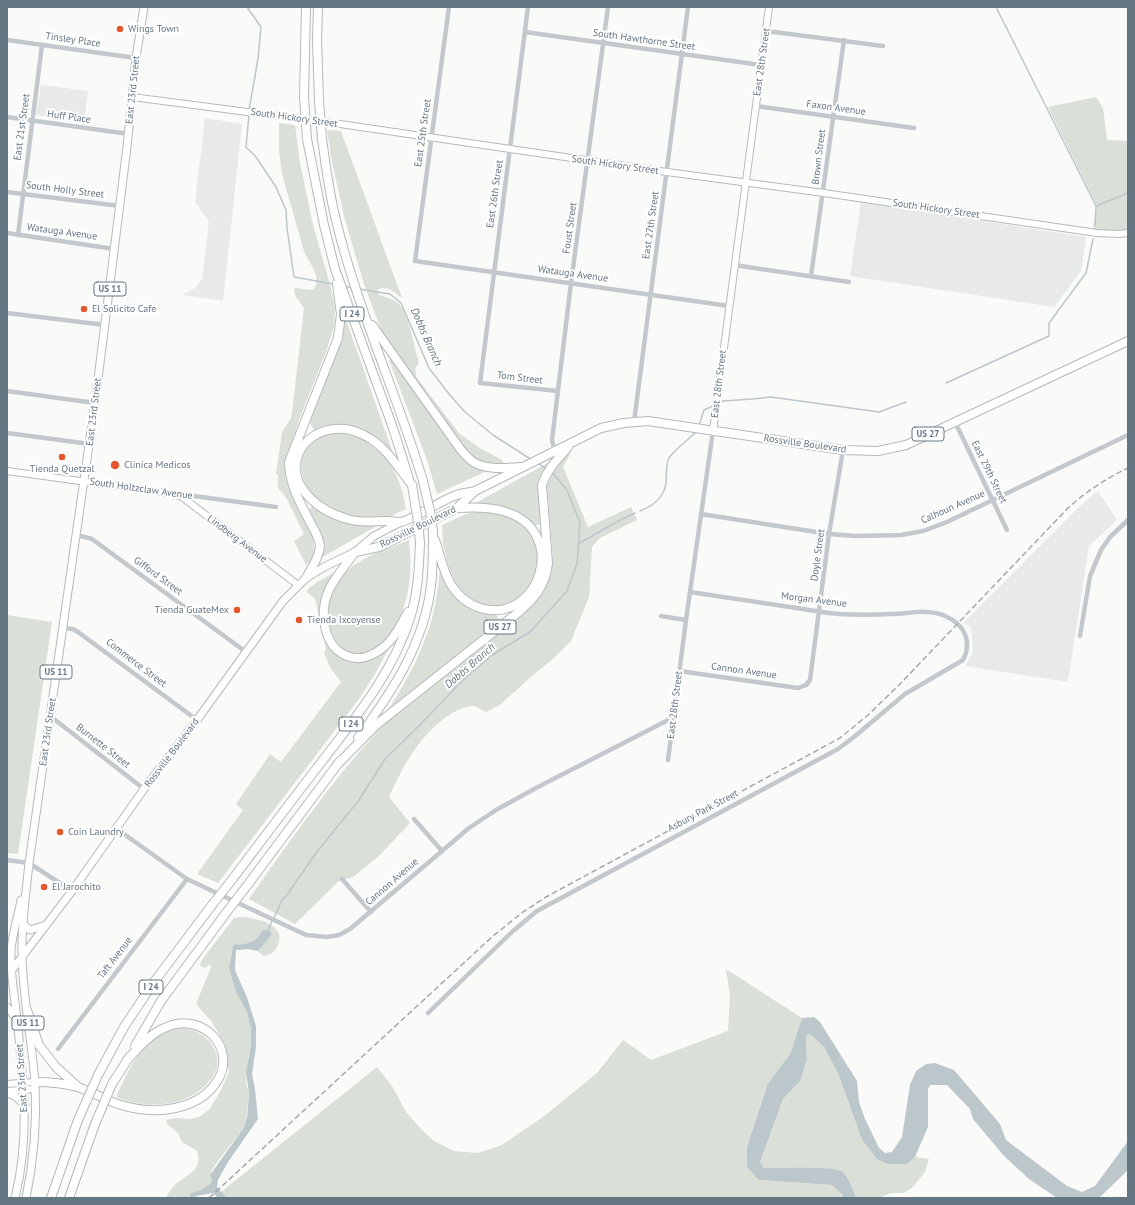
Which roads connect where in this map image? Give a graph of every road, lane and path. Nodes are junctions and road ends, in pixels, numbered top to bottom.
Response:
1 (144, 7) edge
2 (306, 7) edge
3 (318, 7) edge
4 (449, 7) edge
5 (528, 7) edge
6 (608, 7) edge
7 (688, 7) edge
8 (769, 7) edge
9 (766, 31) junction
10 (525, 32) junction
11 (7, 40) edge
12 (844, 40) junction
13 (604, 43) junction
14 (42, 45) junction
15 (883, 46) dead end
16 (681, 54) junction
17 (136, 58) junction
18 (762, 65) junction
19 (132, 97) junction
20 (756, 106) junction
21 (833, 116) junction
22 (7, 117) edge
23 (32, 121) junction
24 (914, 128) dead end
25 (129, 134) junction
26 (431, 138) junction
27 (510, 149) junction
28 (588, 161) junction
29 (667, 172) junction
30 (746, 183) junction
31 (7, 192) edge
32 (824, 193) junction
33 (22, 194) junction
34 (120, 206) junction
35 (7, 233) edge
36 (1128, 233) edge
37 (18, 235) junction
38 (114, 249) junction
39 (415, 261) joint
40 (734, 265) junction
41 (335, 269) junction
42 (493, 272) junction
43 (811, 276) junction
44 (849, 282) dead end
45 (571, 283) junction
46 (650, 295) junction
47 (729, 306) junction
48 (7, 313) edge
49 (365, 313) junction
50 (105, 325) junction
51 (1127, 343) edge
52 (480, 383) joint
53 (7, 391) edge
54 (558, 392) junction
55 (96, 403) junction
56 (634, 422) junction
57 (955, 422) junction
58 (713, 431) junction
59 (7, 433) edge
60 (1128, 435) edge
61 (571, 443) junction
62 (90, 444) junction
63 (843, 450) junction
64 (555, 452) junction
65 (532, 463) junction
66 (7, 471) edge
67 (85, 482) junction
68 (412, 485) junction
69 (475, 492) junction
70 (175, 494) junction
71 (993, 500) junction
72 (276, 507) dead end
73 (457, 508) junction
74 (701, 514) junction
75 (1128, 520) edge
76 (401, 522) junction
77 (1007, 530) dead end
78 (432, 531) junction
79 (829, 534) junction
80 (77, 535) junction
81 (355, 552) junction
82 (306, 578) junction
83 (298, 585) junction
84 (690, 592) junction
85 (415, 599) junction
86 (820, 611) junction
87 (661, 616) dead end
88 (686, 620) junction
89 (957, 624) joint
90 (62, 628) junction
91 (1080, 636) dead end
92 (246, 652) junction
93 (679, 671) junction
94 (806, 685) joint
95 (50, 716) junction
96 (674, 717) junction
97 (197, 720) junction
98 (668, 760) dead end
99 (338, 764) junction
100 (144, 789) junction
101 (414, 819) dead end
102 (117, 829) junction
103 (442, 851) junction
104 (7, 860) edge
105 (29, 863) junction
106 (187, 878) junction
107 (342, 879) dead end
108 (72, 891) junction
109 (371, 912) junction
110 (23, 924) junction
111 (47, 925) junction
112 (9, 949) edge
113 (22, 958) junction
114 (10, 973) edge
115 (7, 1007) edge
116 (27, 1010) junction
117 (428, 1013) dead end
118 (17, 1019) junction
119 (58, 1049) dead end
120 (127, 1060) junction
121 (7, 1084) edge
122 (24, 1086) junction
123 (35, 1086) junction
124 (78, 1087) junction
125 (7, 1092) edge
126 (25, 1105) junction
127 (15, 1198) edge
128 (26, 1198) edge
129 (51, 1198) edge
130 (69, 1198) edge

1 - 17 main road, East 23rd Street / US 11
2 - 41 highway, I 24, bridge
3 - 49 highway, I 24, bridge
4 - 26 street, East 25th Street
5 - 10 street, East 26th Street
6 - 13 street, Foust Street
7 - 16 street, East 27th Street
8 - 9 street, East 28th Street
9 - 12 street
9 - 18 street, East 28th Street
10 - 13 street, South Hawthorne Street
10 - 27 street, East 26th Street
11 - 14 street, Tinsley Place
12 - 15 street
12 - 21 street, Brown Street
13 - 16 street, South Hawthorne Street
13 - 28 street, Foust Street
14 - 17 street, Tinsley Place
14 - 23 street, East 21st Street
16 - 18 street, South Hawthorne Street
16 - 29 street, East 27th Street
17 - 19 main road, East 23rd Street / US 11
18 - 20 street, East 28th Street
19 - 25 main road, East 23rd Street / US 11
19 - 26 street, South Hickory Street
20 - 21 street, Faxon Avenue
20 - 30 street, East 28th Street
21 - 24 street, Faxon Avenue
21 - 32 street, Brown Street
22 - 23 street, Huff Place
23 - 25 street, Huff Place
23 - 33 street, East 21st Street
25 - 34 main road, East 23rd Street / US 11
26 - 27 street, South Hickory Street
26 - 39 street, East 25th Street
27 - 28 street, South Hickory Street
27 - 42 street, East 26th Street
28 - 29 street, South Hickory Street
28 - 45 street, Foust Street
29 - 30 street, South Hickory Street
29 - 46 street, East 27th Street
30 - 32 street, South Hickory Street
30 - 40 street, East 28th Street
31 - 33 street, South Holly Street
32 - 36 street, South Hickory Street
32 - 43 street, Brown Street
33 - 34 street, South Holly Street
33 - 37 street, East 21st Street
34 - 38 main road, East 23rd Street / US 11
35 - 37 street, Watauga Avenue
37 - 38 street, Watauga Avenue
38 - 50 main road, East 23rd Street / US 11
39 - 42 street, Watauga Avenue
40 - 43 street
40 - 47 street, East 28th Street
41 - 68 highway, I 24
41 - 82 highway
42 - 45 street, Watauga Avenue
42 - 52 street, East 26th Street
43 - 44 street
45 - 46 street, Watauga Avenue
45 - 54 street, Foust Street
46 - 47 street, Watauga Avenue
46 - 56 street, East 27th Street
47 - 58 street, East 28th Street
48 - 50 street
49 - 65 highway
49 - 78 highway, I 24, bridge
50 - 55 main road, East 23rd Street / US 11
51 - 57 highway, Rossville Boulevard / US 27
52 - 54 street, Tom Street
53 - 55 street
54 - 64 street, Foust Street
55 - 62 main road, East 23rd Street / US 11
56 - 58 highway, Rossville Boulevard / US 27
56 - 61 highway, Rossville Boulevard / US 27
57 - 63 highway, Rossville Boulevard / US 27
57 - 71 street, East 29th Street
58 - 63 highway, Rossville Boulevard / US 27
58 - 74 street, East 28th Street
59 - 62 street
60 - 71 street, Calhoun Avenue
61 - 64 highway, Rossville Boulevard / US 27
61 - 99 highway, US 27
62 - 67 main road, East 23rd Street / US 11
63 - 79 street, Doyle Street
64 - 65 highway, Rossville Boulevard / US 27
65 - 69 highway, Rossville Boulevard / US 27
66 - 67 street, South Holtzclaw Avenue
67 - 70 street, South Holtzclaw Avenue
67 - 80 main road, East 23rd Street / US 11
68 - 76 highway, US 27
68 - 85 highway, I 24, bridge
69 - 73 highway, Rossville Boulevard
69 - 76 highway, Rossville Boulevard / US 27
70 - 72 street, South Holtzclaw Avenue
70 - 83 street, Lindberg Avenue
71 - 77 street, East 29th Street
71 - 79 street, Calhoun Avenue
73 - 78 highway
73 - 81 highway, Rossville Boulevard
74 - 79 street, Calhoun Avenue
74 - 84 street, East 28th Street
75 - 91 street
76 - 81 main road, Rossville Boulevard
78 - 99 highway, I 24
79 - 86 street, Doyle Street
80 - 90 main road, East 23rd Street / US 11
80 - 92 street, Gifford Street
81 - 82 main road, Rossville Boulevard
81 - 85 highway
82 - 83 main road, Rossville Boulevard
83 - 92 main road, Rossville Boulevard
84 - 86 street, Morgan Avenue
84 - 88 street, East 28th Street
85 - 129 highway, I 24, bridge
86 - 89 street, Morgan Avenue
86 - 94 street, Doyle Street
87 - 88 street
88 - 93 street, East 28th Street
89 - 117 street, Asbury Park Street
90 - 95 main road, East 23rd Street / US 11
90 - 97 street, Commerce Street
92 - 97 main road, Rossville Boulevard
93 - 94 street, Cannon Avenue
93 - 96 street, East 28th Street
95 - 100 street, Burnette Street
95 - 105 main road, East 23rd Street / US 11
96 - 98 street, East 28th Street
96 - 103 street, Cannon Avenue
97 - 100 main road, Rossville Boulevard
99 - 120 highway, I 24, bridge
100 - 102 main road, Rossville Boulevard
101 - 103 street
102 - 106 street, Cannon Avenue
102 - 108 main road, Rossville Boulevard
103 - 109 street, Cannon Avenue
104 - 105 street
105 - 108 street
105 - 110 main road, East 23rd Street / US 11
105 - 112 main road, East 23rd Street / US 11
106 - 109 street, Cannon Avenue
106 - 119 street, Taft Avenue
107 - 109 street
108 - 111 main road, Rossville Boulevard
110 - 111 main road
110 - 113 main road, East 23rd Street / US 11
111 - 113 main road, Rossville Boulevard
112 - 114 main road, East 23rd Street / US 11
113 - 114 main road, Rossville Boulevard
113 - 116 main road, East 23rd Street / US 11
114 - 118 main road, East 23rd Street / US 11
115 - 118 main road
116 - 123 main road, East 23rd Street / US 11
116 - 124 highway
118 - 122 main road, East 23rd Street / US 11
120 - 124 highway
120 - 130 highway, I 24, bridge
121 - 122 street
122 - 123 street
122 - 125 street
122 - 126 main road, East 23rd Street / US 11
123 - 124 highway
123 - 128 main road, East 23rd Street / US 11
125 - 126 main road
126 - 127 main road, East 23rd Street / US 11

